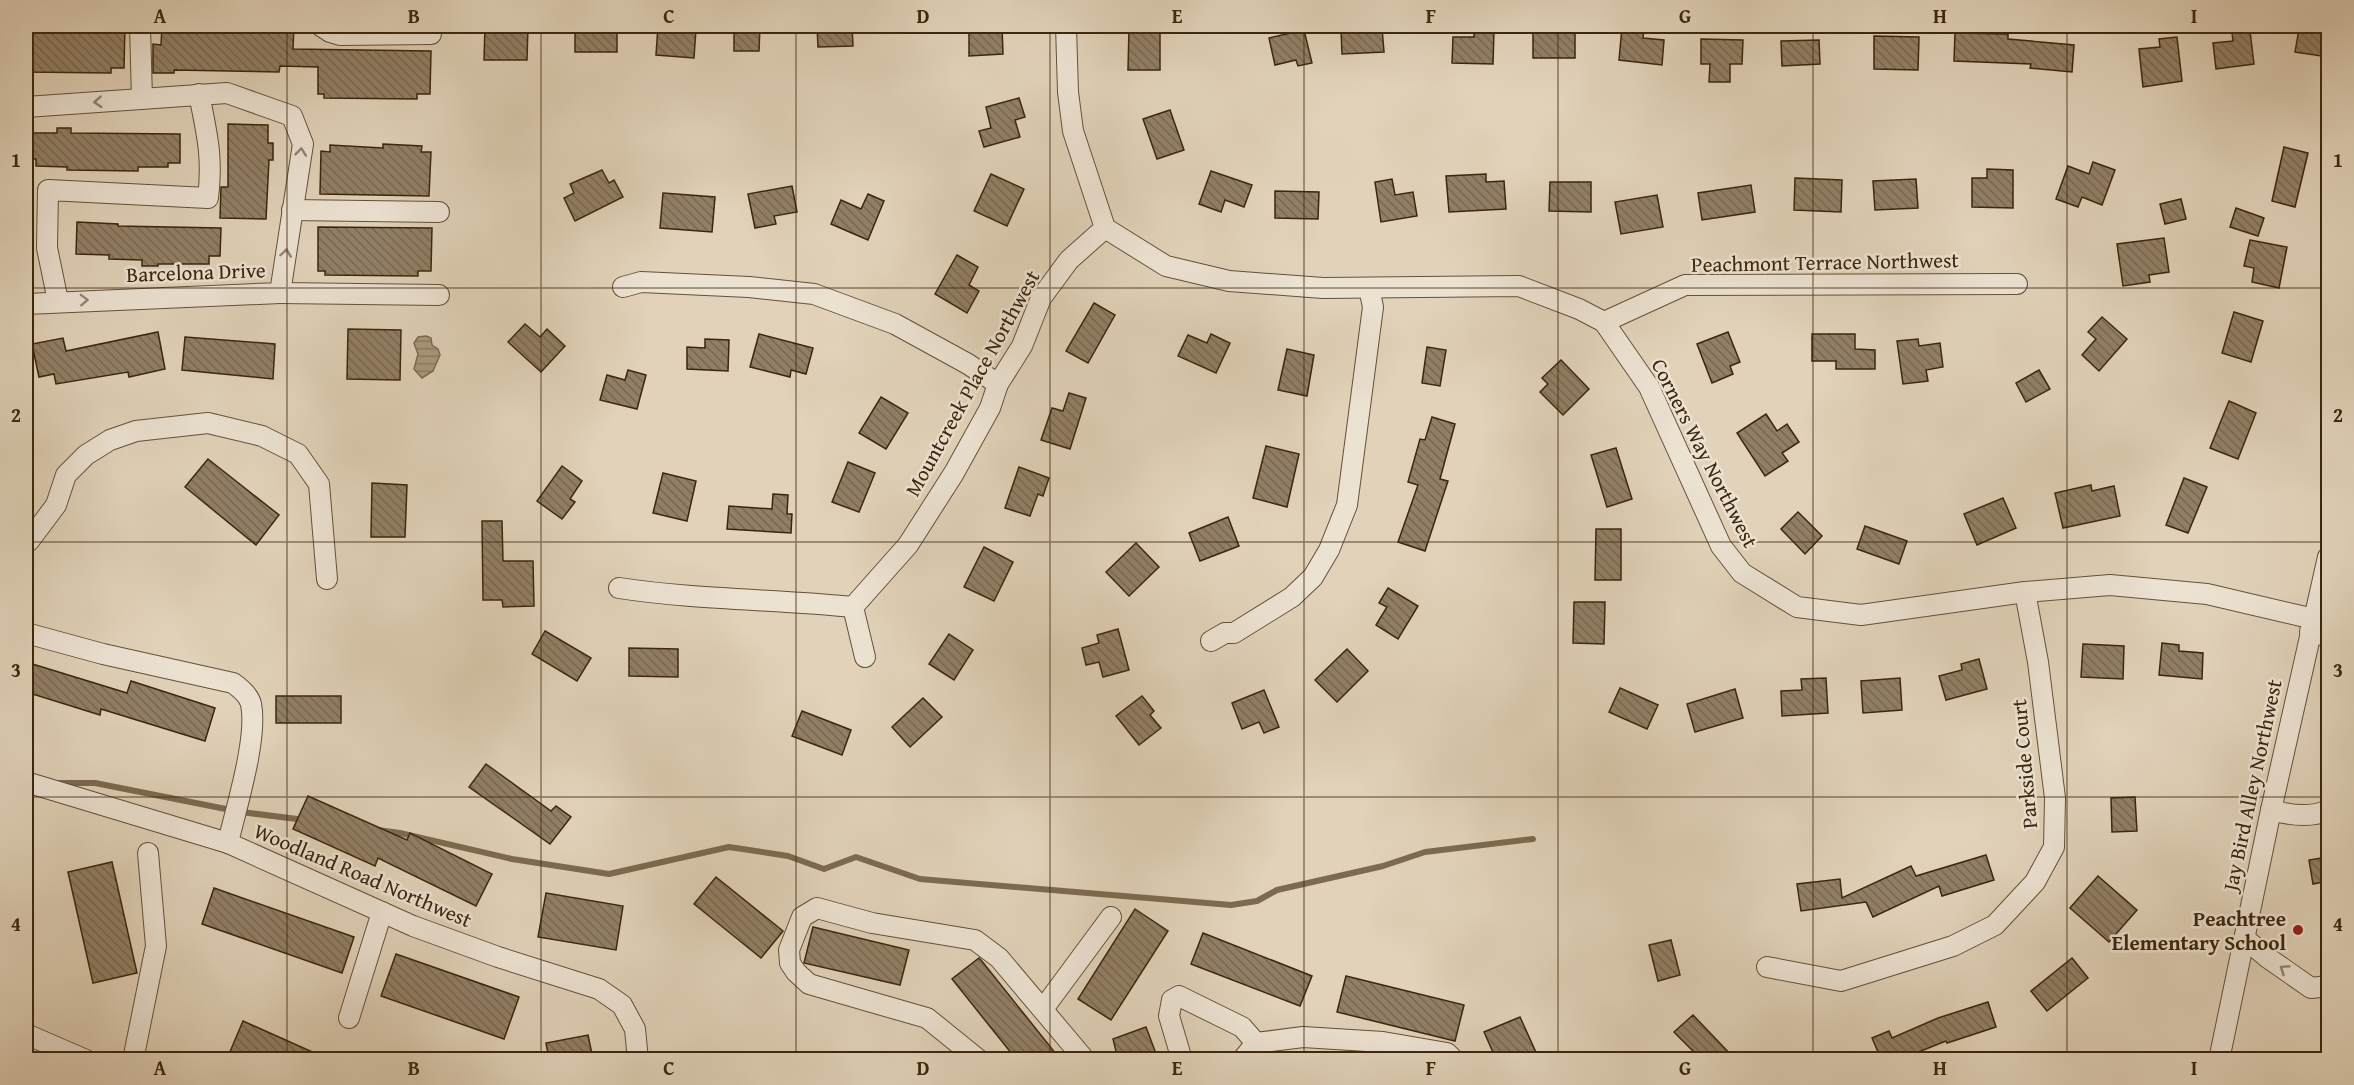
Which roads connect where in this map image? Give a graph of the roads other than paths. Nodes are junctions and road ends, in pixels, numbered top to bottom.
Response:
1 (140, 26) edge
2 (321, 26) edge
3 (1066, 26) edge
4 (431, 34) dead end
5 (199, 94) junction
6 (142, 99) junction
7 (26, 107) edge
8 (292, 210) junction
9 (439, 212) dead end
10 (1105, 228) junction
11 (2018, 284) dead end
12 (623, 287) dead end
13 (1369, 288) junction
14 (280, 293) junction
15 (439, 295) dead end
16 (58, 301) junction
17 (26, 304) edge
18 (1604, 322) junction
19 (998, 384) junction
20 (26, 542) edge
21 (2328, 557) edge
22 (327, 579) dead end
23 (619, 588) dead end
24 (2025, 592) junction
25 (853, 607) junction
26 (2320, 619) edge
27 (26, 633) edge
28 (1211, 641) dead end
29 (865, 657) dead end
30 (26, 782) edge
31 (2271, 810) junction
32 (2328, 810) edge
33 (228, 843) junction
34 (148, 854) dead end
35 (382, 912) junction
36 (1111, 917) dead end
37 (2244, 938) junction
38 (1767, 967) dead end
39 (2328, 986) edge
40 (1043, 1009) junction
41 (349, 1018) dead end
42 (26, 1034) edge
43 (1256, 1043) junction
44 (86, 1059) edge
45 (133, 1059) edge
46 (638, 1059) edge
47 (980, 1059) edge
48 (1085, 1059) edge
49 (1182, 1059) edge
50 (1242, 1059) edge
51 (1455, 1059) edge
52 (2219, 1059) edge

1 - 6 street
2 - 4 street
3 - 10 street
5 - 6 street, Barcelona Drive
8 -> 5 street, Barcelona Drive
5 - 16 street
6 -> 7 street, Barcelona Drive
8 - 9 street
14 -> 8 street, Barcelona Drive
10 - 13 street, Corners Way Northwest
10 - 19 street, Mountcreek Place Northwest
11 - 18 street, Peachmont Terrace Northwest
12 - 19 street
13 - 18 street, Corners Way Northwest
13 - 28 street
14 - 15 street
16 -> 14 street, Barcelona Drive
16 - 17 street, Barcelona Drive
18 - 24 street, Corners Way Northwest
19 - 25 street, Mountcreek Place Northwest
20 - 22 street
21 - 26 street, Jay Bird Alley Northwest
23 - 25 street
24 - 26 street, Corners Way Northwest
24 - 38 street, Parkside Court
25 - 29 street
26 - 31 street, Jay Bird Alley Northwest
27 - 33 street
30 - 33 street, Woodland Road Northwest
31 - 32 street
31 - 37 street, Jay Bird Alley Northwest
33 - 35 street, Woodland Road Northwest
34 - 45 street
35 - 41 street
35 - 46 street, Woodland Road Northwest
36 - 40 street
39 -> 37 street
37 - 52 street, Jay Bird Alley Northwest
40 - 47 street
40 - 48 street
42 - 44 street
43 - 49 street
43 - 50 street
43 - 51 street

